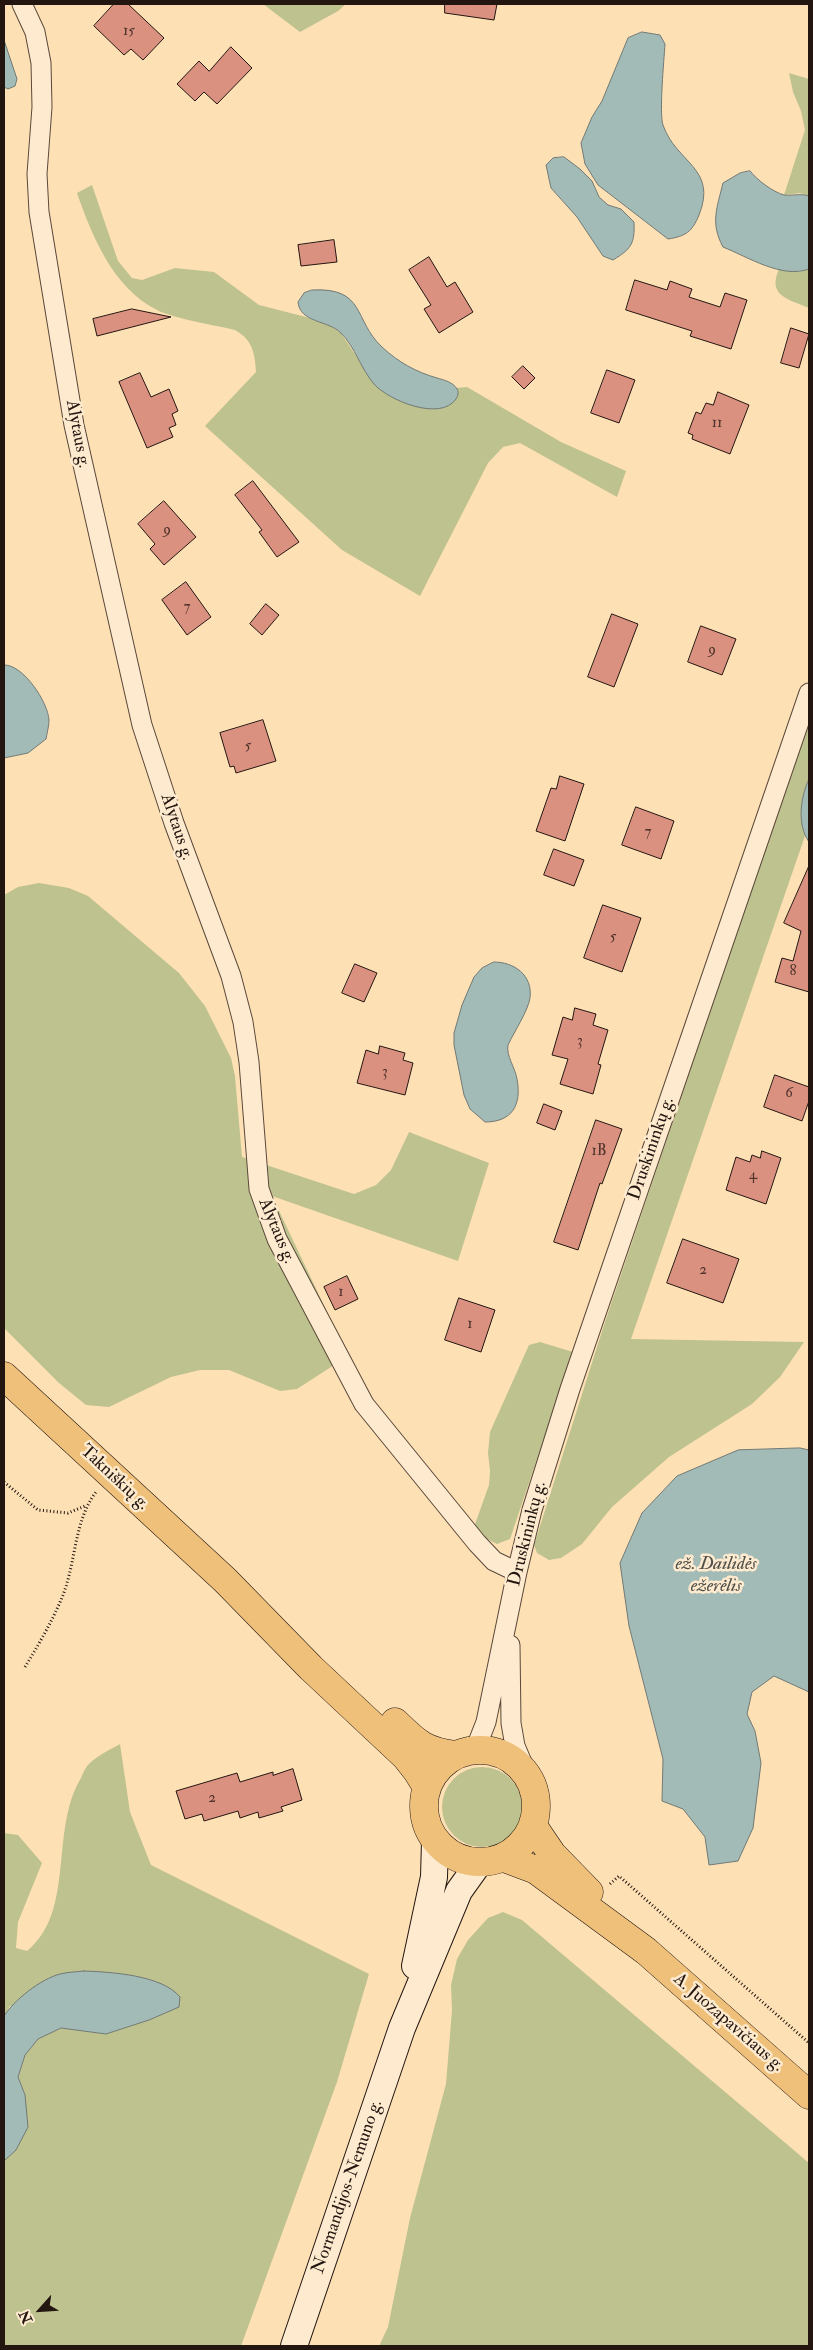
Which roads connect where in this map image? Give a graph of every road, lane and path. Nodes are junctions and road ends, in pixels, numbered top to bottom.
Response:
1 (22, 4) edge
2 (809, 693) edge
3 (4, 1376) edge
4 (110, 1474) junction
5 (4, 1482) edge
6 (85, 1506) junction
7 (517, 1572) junction
8 (225, 1580) junction
9 (510, 1609) junction
10 (25, 1667) dead end
11 (465, 1752) junction
12 (526, 1772) junction
13 (427, 1787) junction
14 (534, 1826) junction
15 (435, 1841) junction
16 (492, 1861) junction
17 (619, 1876) dead end
18 (646, 1951) junction
19 (402, 2028) junction
20 (809, 2043) edge
21 (809, 2094) edge
22 (294, 2346) edge

1 - 7 street, Alytaus g.
2 - 7 street, Druskininkų g.
3 - 4 main road, Takniškių g.
4 - 6 path
4 - 8 main road, Takniškių g.
5 - 6 path
6 - 10 path
7 - 9 street, Druskininkų g.
8 - 11 main road
8 - 13 main road
9 - 11 street
9 - 12 street
11 - 12 main road
11 - 13 main road
12 - 14 main road
13 - 15 main road
14 - 16 main road
14 - 18 main road, A. Juozapavičiaus g.
15 - 16 main road
15 - 19 main road, Normandijos-Nemuno g.
16 - 18 main road, A. Juozapavičiaus g.
16 - 19 main road, Normandijos-Nemuno g.
17 - 20 path
18 - 21 main road, A. Juozapavičiaus g.
19 - 22 main road, Normandijos-Nemuno g.

